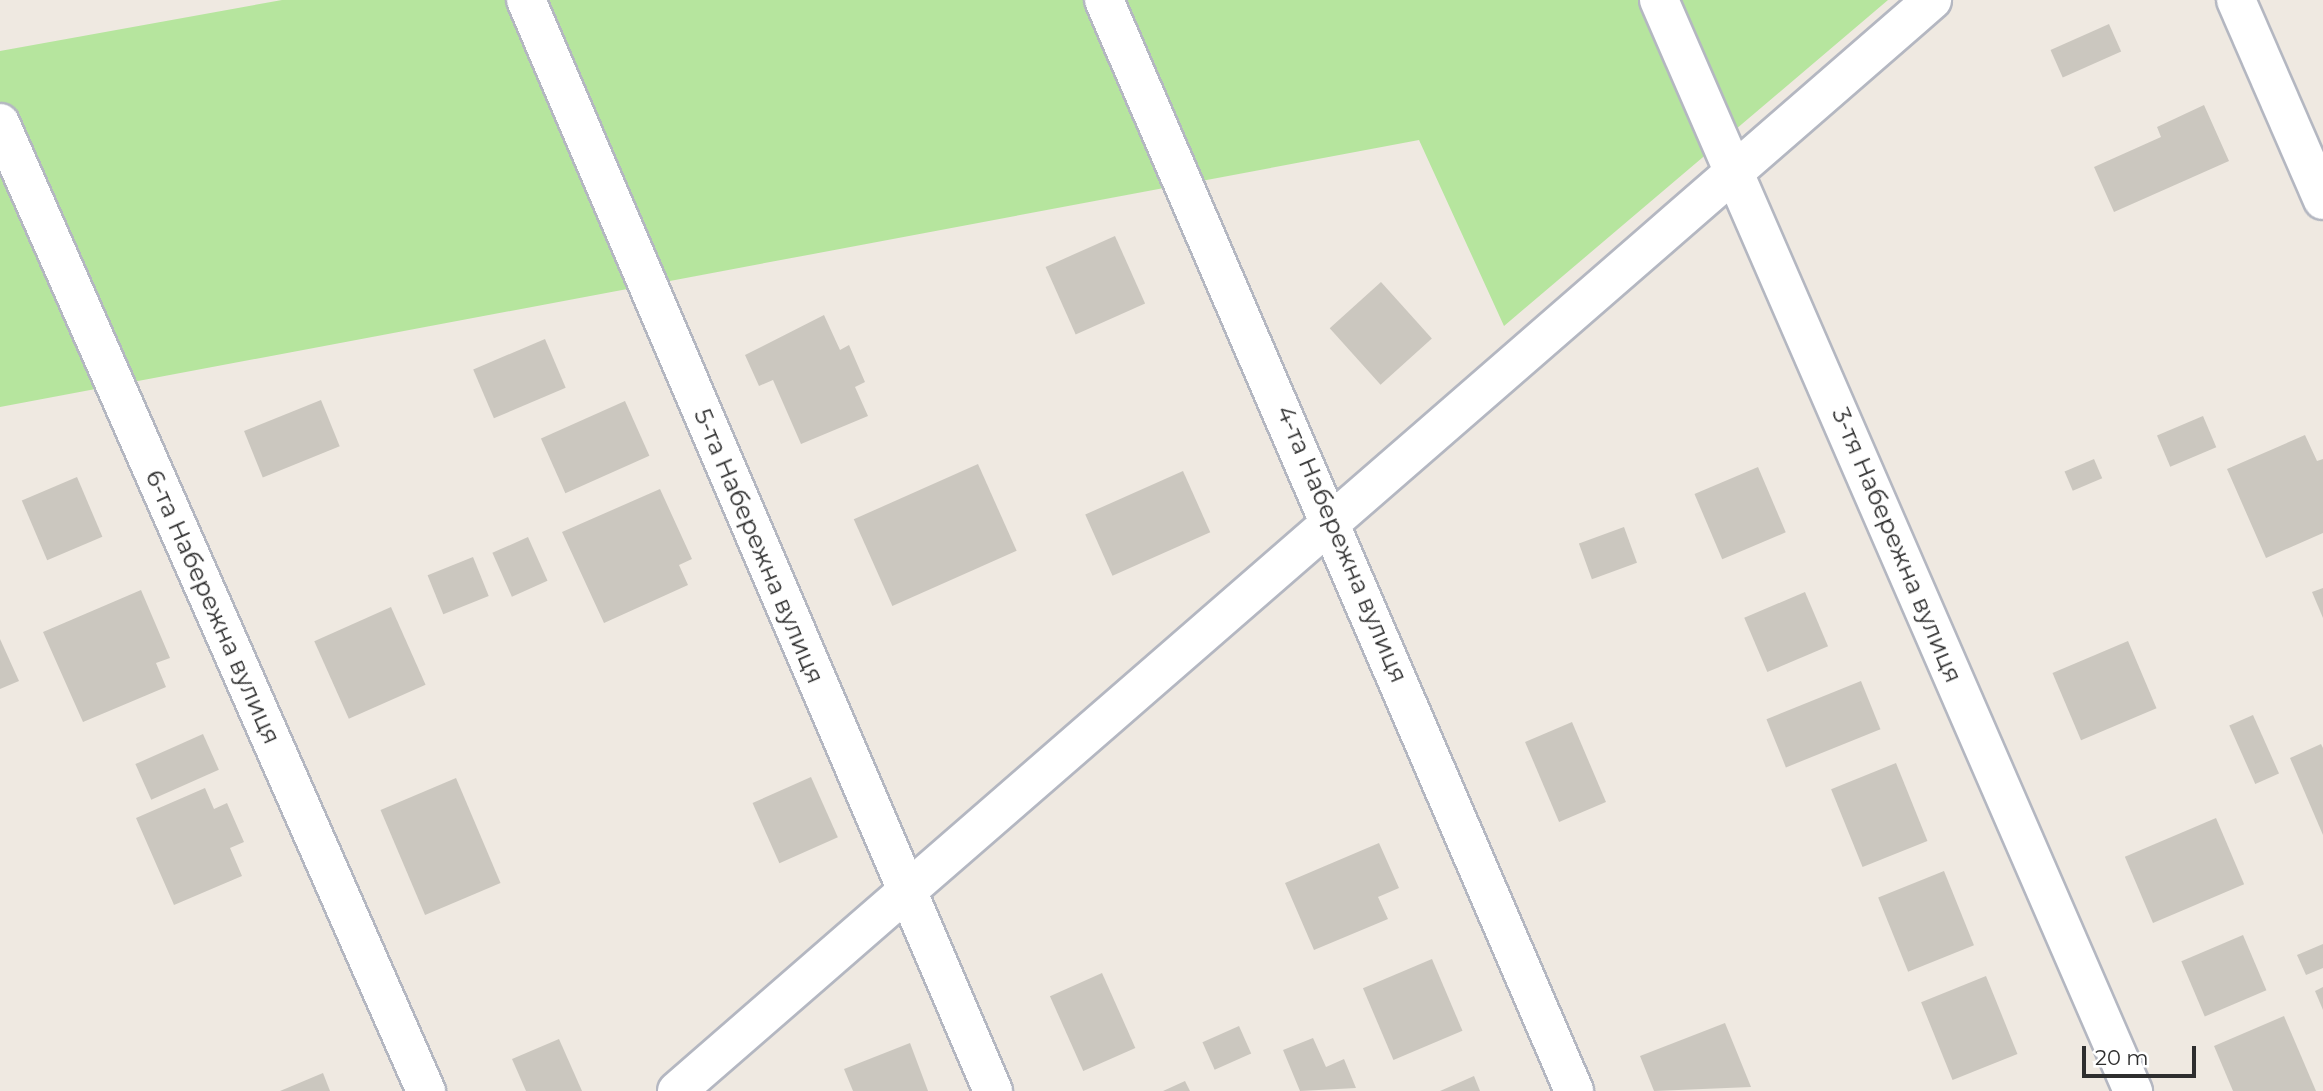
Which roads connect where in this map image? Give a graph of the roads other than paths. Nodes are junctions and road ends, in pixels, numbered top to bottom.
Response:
1 (526, 0) edge
2 (1104, 0) edge
3 (1660, 0) edge
4 (1932, 0) edge
5 (2236, 0) edge
6 (0, 123) edge
7 (1735, 171) junction
8 (2323, 200) edge
9 (1333, 520) junction
10 (904, 888) junction
11 (426, 1091) edge
12 (677, 1091) edge
13 (993, 1091) edge
14 (1574, 1091) edge
15 (2133, 1091) edge

1 - 10 street, 5-та Набережна вулиця
2 - 9 street, 4-та Набережна вулиця
3 - 7 street, 3-тя Набережна вулиця
4 - 7 street
5 - 8 street
6 - 11 street, 6-та Набережна вулиця
7 - 9 street
7 - 15 street, 3-тя Набережна вулиця
9 - 10 street
9 - 14 street, 4-та Набережна вулиця
10 - 12 street
10 - 13 street, 5-та Набережна вулиця

